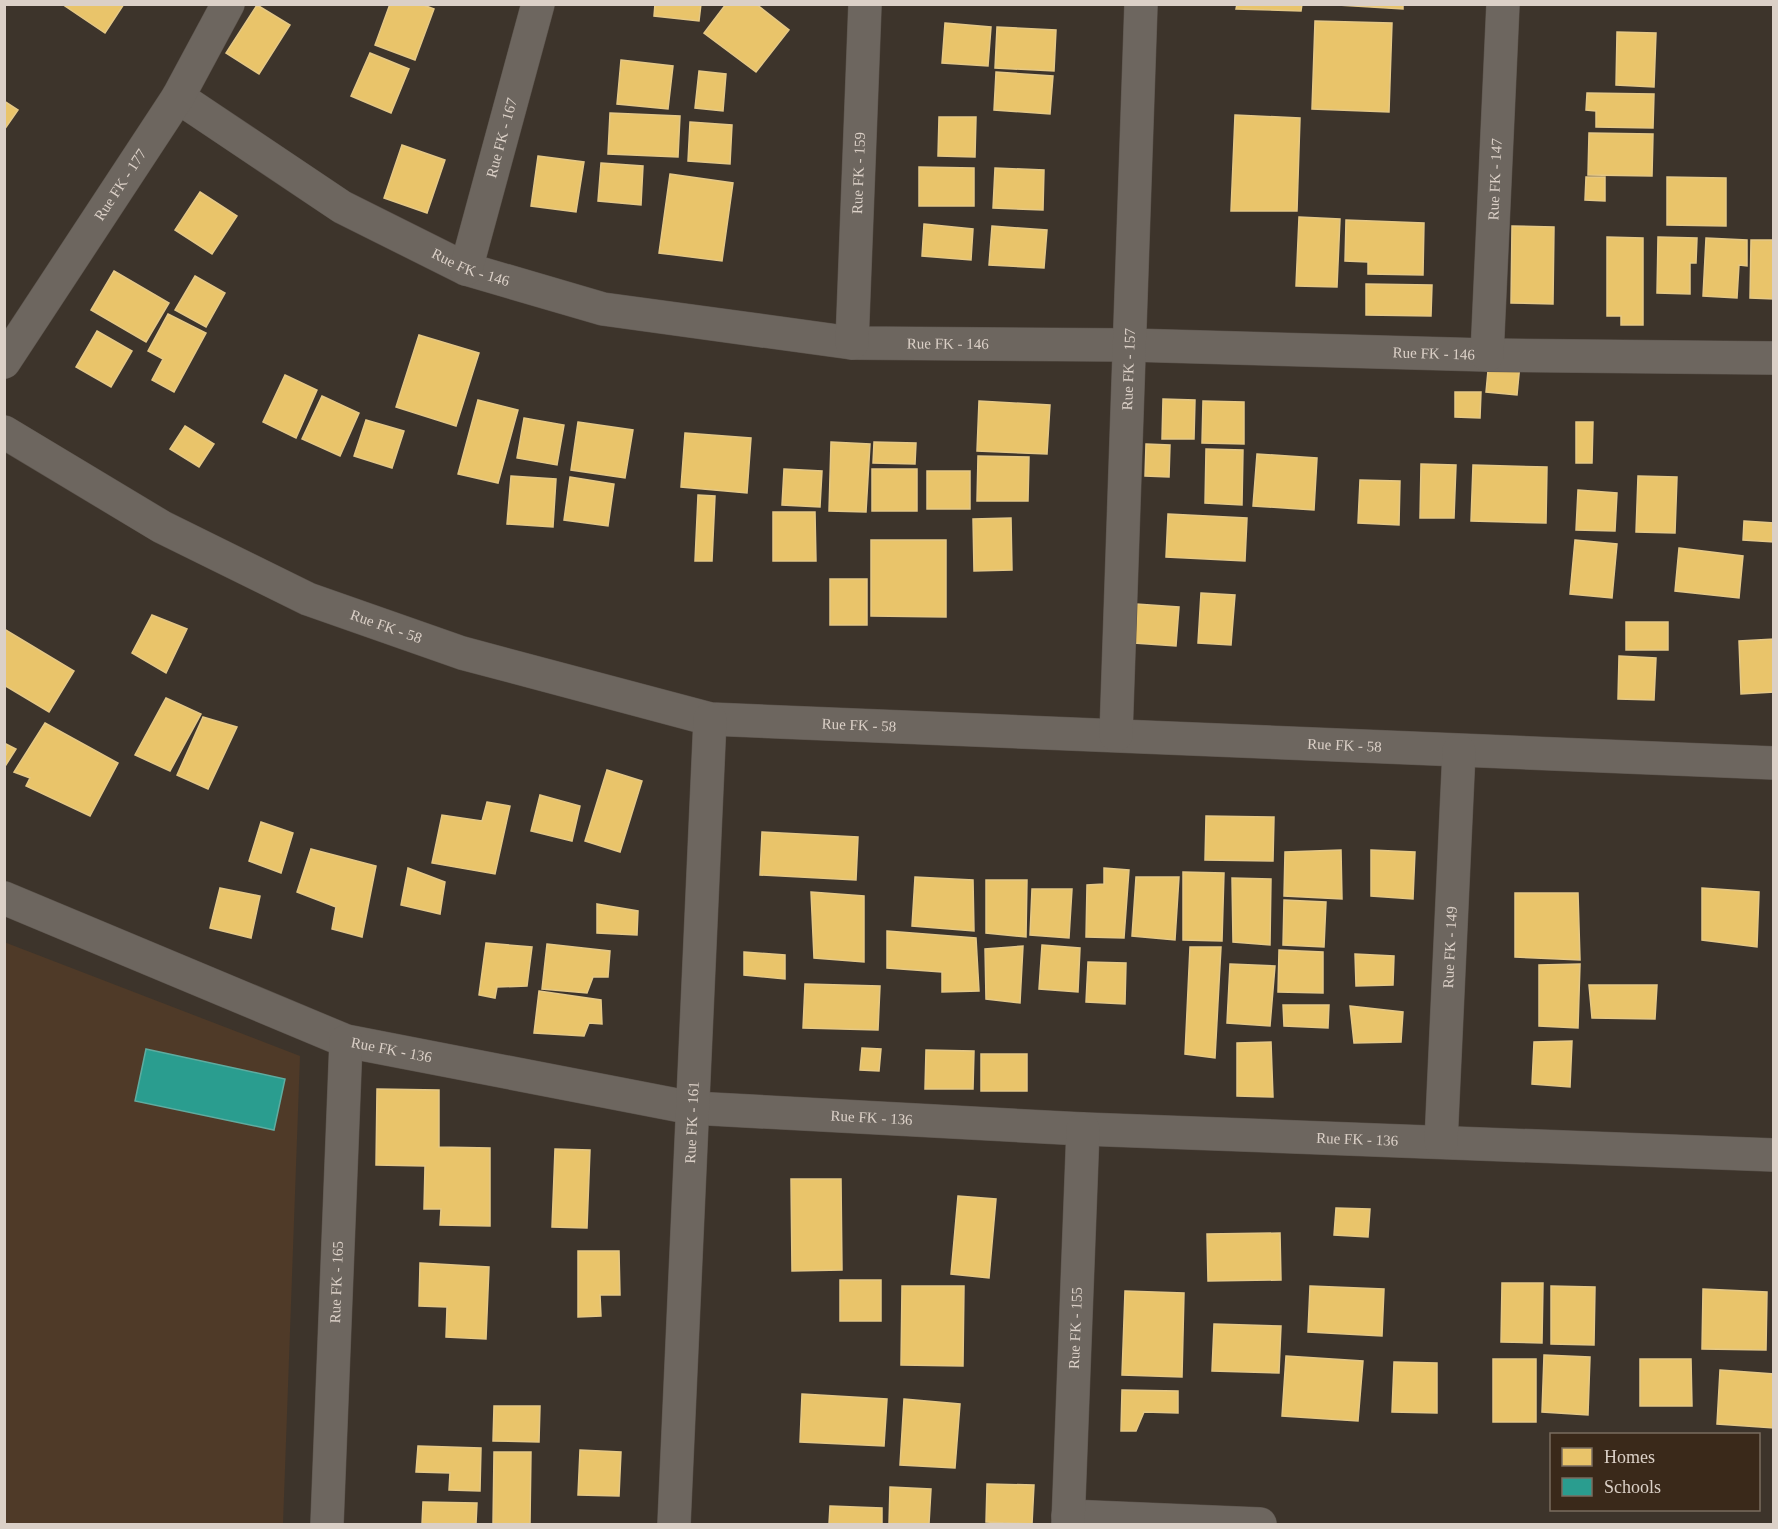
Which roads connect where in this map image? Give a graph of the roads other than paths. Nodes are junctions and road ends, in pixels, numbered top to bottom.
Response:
1 (228, 4) edge
2 (538, 4) edge
3 (865, 4) edge
4 (1141, 4) edge
5 (1503, 4) edge
6 (178, 97) junction
7 (466, 269) junction
8 (852, 344) junction
9 (1129, 345) junction
10 (1487, 356) junction
11 (1773, 358) edge
12 (4, 362) edge
13 (4, 432) edge
14 (710, 719) junction
15 (1116, 735) junction
16 (1459, 751) junction
17 (1773, 763) edge
18 (4, 898) edge
19 (346, 1041) junction
20 (692, 1108) junction
21 (1083, 1129) junction
22 (1442, 1142) junction
23 (1773, 1155) edge
24 (1068, 1520) edge
25 (327, 1524) edge
26 (674, 1524) edge
27 (1260, 1524) edge

1 - 6 street, Rue FK - 177
2 - 7 street, Rue FK - 167
3 - 8 street, Rue FK - 159
4 - 9 street, Rue FK - 157
5 - 10 street, Rue FK - 147
6 - 7 street, Rue FK - 146
6 - 12 street, Rue FK - 177
7 - 8 street, Rue FK - 146
8 - 9 street, Rue FK - 146
9 - 10 street, Rue FK - 146
9 - 15 street, Rue FK - 157
10 - 11 street, Rue FK - 146
13 - 14 street, Rue FK - 58
14 - 15 street, Rue FK - 58
14 - 20 street, Rue FK - 161
15 - 16 street, Rue FK - 58
16 - 17 street, Rue FK - 58
16 - 22 street, Rue FK - 149
18 - 19 street, Rue FK - 136
19 - 20 street, Rue FK - 136
19 - 25 street, Rue FK - 165
20 - 21 street, Rue FK - 136
20 - 26 street, Rue FK - 161
21 - 22 street, Rue FK - 136
21 - 24 street, Rue FK - 155
22 - 23 street, Rue FK - 136
24 - 27 street

